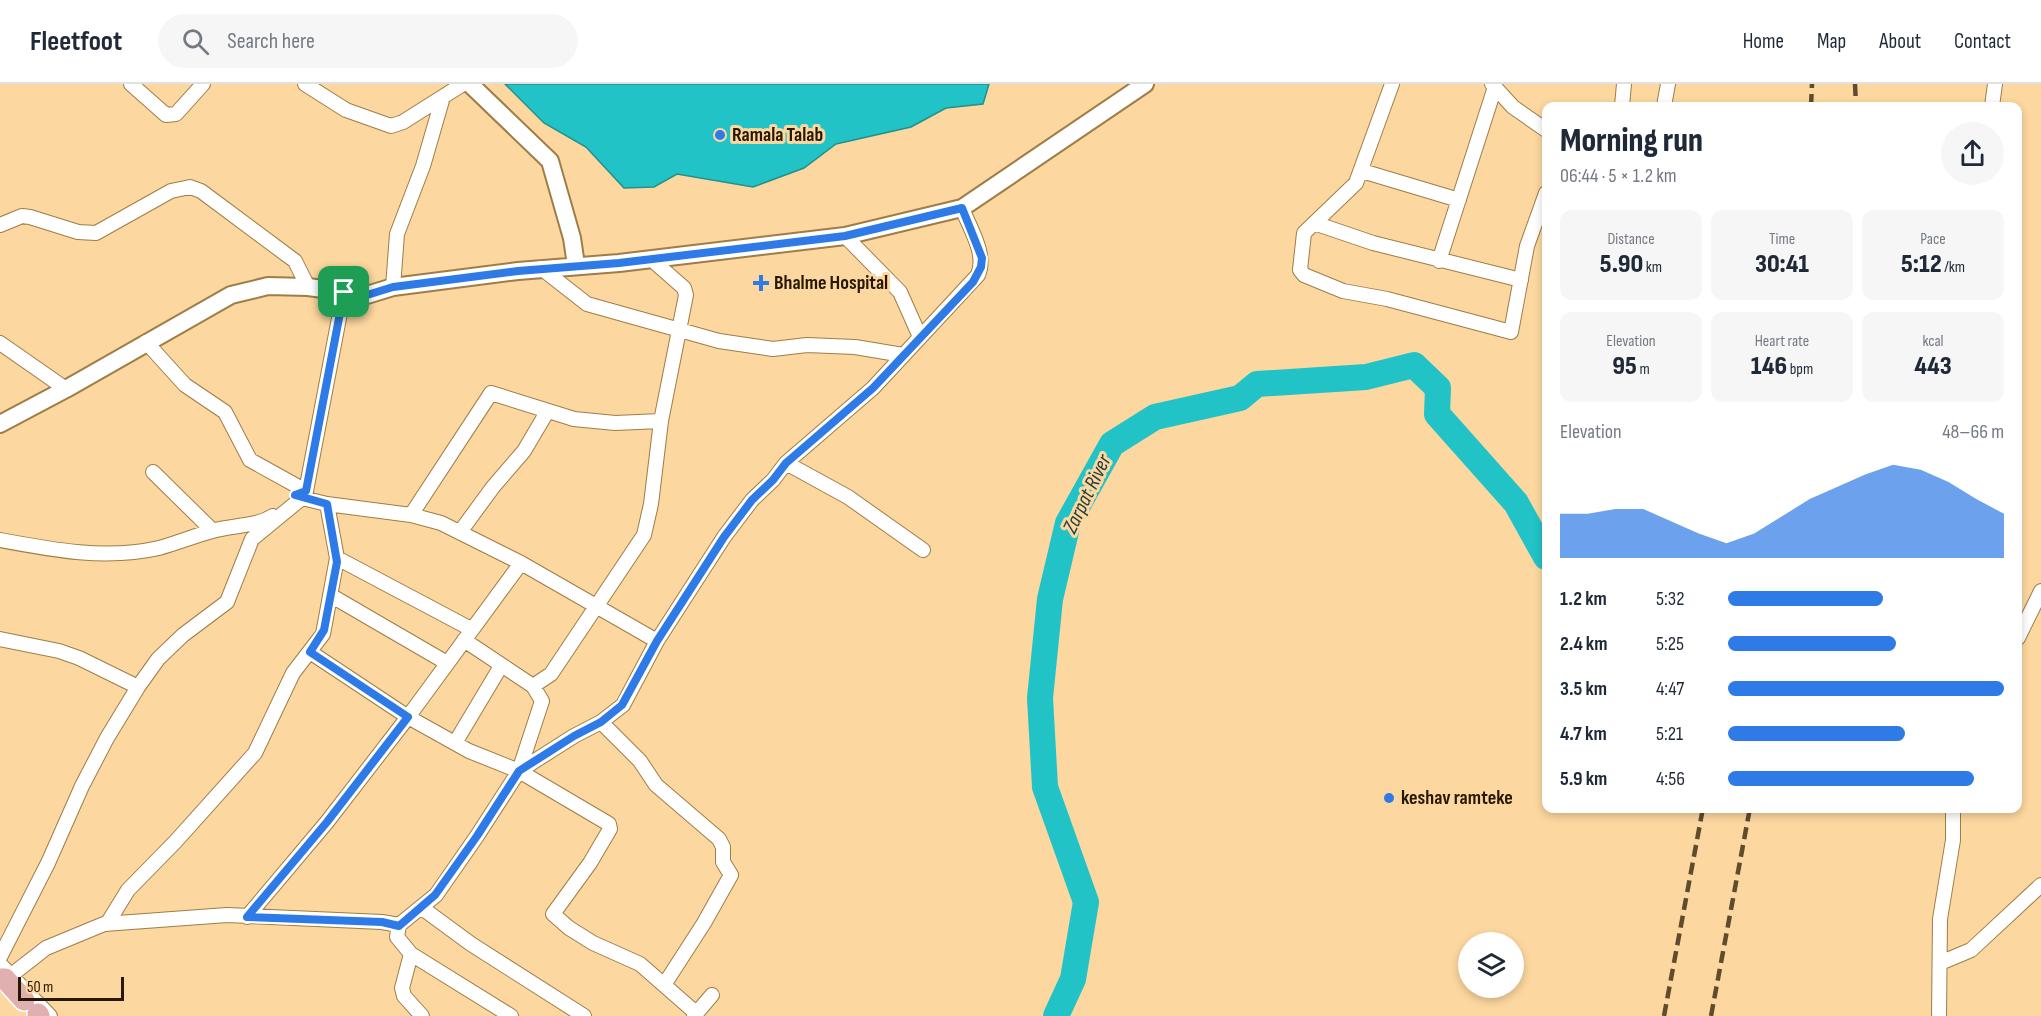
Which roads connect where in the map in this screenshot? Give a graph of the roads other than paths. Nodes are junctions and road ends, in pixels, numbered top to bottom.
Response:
1 (130, 84) edge
2 (203, 84) edge
3 (305, 84) edge
4 (463, 84) edge
5 (470, 84) edge
6 (1145, 84) edge
7 (1392, 84) edge
8 (1624, 84) edge
9 (1668, 84) edge
10 (1995, 84) edge
11 (1494, 86) edge
12 (443, 97) junction
13 (1622, 102) edge
14 (1665, 102) edge
15 (1993, 102) edge
16 (1542, 127) edge
17 (1362, 171) junction
18 (1459, 200) junction
19 (1542, 204) edge
20 (962, 208) junction
21 (1314, 223) junction
22 (0, 225) edge
23 (845, 236) junction
24 (651, 259) junction
25 (1439, 261) junction
26 (576, 265) junction
27 (541, 268) junction
28 (1521, 280) junction
29 (308, 287) junction
30 (393, 287) junction
31 (344, 292) junction
32 (681, 331) junction
33 (920, 337) junction
34 (146, 342) junction
35 (0, 343) edge
36 (903, 355) junction
37 (66, 389) junction
38 (547, 412) junction
39 (661, 421) junction
40 (0, 424) edge
41 (786, 463) junction
42 (153, 472) dead end
43 (301, 495) junction
44 (327, 504) junction
45 (411, 514) junction
46 (213, 531) junction
47 (460, 532) junction
48 (0, 540) edge
49 (923, 549) dead end
50 (337, 558) junction
51 (521, 563) junction
52 (2041, 591) edge
53 (330, 596) junction
54 (595, 606) junction
55 (2022, 630) edge
56 (468, 634) junction
57 (0, 639) edge
58 (657, 641) junction
59 (310, 652) junction
60 (447, 663) junction
61 (501, 666) junction
62 (532, 686) junction
63 (138, 687) junction
64 (408, 717) junction
65 (601, 722) junction
66 (455, 742) junction
67 (519, 771) junction
68 (1953, 813) edge
69 (2041, 885) edge
70 (422, 908) junction
71 (247, 917) junction
72 (107, 924) junction
73 (399, 926) junction
74 (411, 954) junction
75 (0, 957) edge
76 (1940, 963) junction
77 (3, 976) edge
78 (664, 985) junction
79 (712, 995) dead end
80 (38, 1011) edge
81 (695, 1015) edge
82 (422, 1016) edge
83 (511, 1016) edge
84 (584, 1016) edge
85 (1940, 1016) edge

1 - 2 street
3 - 12 street
4 - 12 street
5 - 26 street
6 - 20 street
7 - 17 street
8 - 13 street
9 - 14 street
10 - 15 street
11 - 16 street
11 - 18 street
12 - 30 street
17 - 18 street
17 - 21 street
18 - 25 street
19 - 28 street
20 - 23 street
20 - 33 street
21 - 25 street
21 - 28 street
22 - 29 street
23 - 24 street
23 - 33 street
24 - 26 street
24 - 32 street
25 - 28 street
26 - 27 street
27 - 30 street
27 - 32 street
29 - 31 street
29 - 34 street
30 - 31 street
31 - 43 street
32 - 36 street
32 - 39 street
33 - 36 street
34 - 37 street
34 - 43 street
35 - 37 street
36 - 41 street
37 - 40 street
38 - 39 street
38 - 45 street
38 - 47 street
39 - 54 street
41 - 49 street
41 - 58 street
42 - 46 street
43 - 44 street
43 - 46 street
43 - 63 street
44 - 45 street
44 - 50 street
45 - 47 street
46 - 48 street
47 - 51 street
50 - 53 street
50 - 56 street
51 - 54 street
51 - 56 street
52 - 55 street
53 - 59 street
53 - 60 street
54 - 58 street
54 - 62 street
56 - 60 street
56 - 61 street
57 - 63 street
58 - 65 street
59 - 64 street
59 - 72 street
60 - 64 street
61 - 62 street
61 - 66 street
62 - 67 street
63 - 75 street
64 - 66 street
64 - 71 street
65 - 67 street
65 - 78 street
66 - 67 street
67 - 70 street
67 - 78 street
68 - 76 street
69 - 76 street
70 - 73 street
70 - 84 street
71 - 72 street
71 - 73 street
72 - 77 street
73 - 74 street
74 - 82 street
74 - 83 street
76 - 85 street
77 - 80 main road
77 - 80 street
78 - 81 street
79 - 81 street

